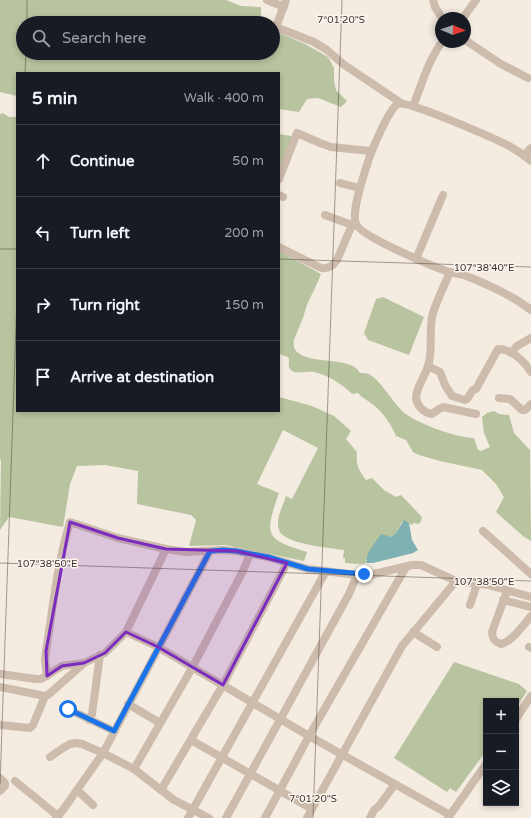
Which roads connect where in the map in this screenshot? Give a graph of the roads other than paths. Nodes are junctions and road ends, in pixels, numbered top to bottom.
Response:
1 (267, 0) edge
2 (433, 0) edge
3 (476, 0) edge
4 (285, 3) edge
5 (438, 12) edge
6 (467, 12) edge
7 (280, 16) edge
8 (280, 29) edge
9 (471, 44) edge
10 (438, 48) edge
11 (528, 78) dead end
12 (402, 103) junction
13 (414, 106) junction
14 (373, 148) junction
15 (531, 148) edge
16 (528, 158) edge
17 (280, 176) edge
18 (340, 183) dead end
19 (359, 188) junction
20 (443, 195) dead end
21 (325, 215) dead end
22 (354, 225) junction
23 (280, 248) edge
24 (416, 259) junction
25 (450, 272) junction
26 (531, 310) edge
27 (531, 338) edge
28 (511, 353) junction
29 (428, 366) junction
30 (531, 372) edge
31 (500, 398) dead end
32 (531, 404) edge
33 (476, 414) dead end
34 (483, 531) dead end
35 (166, 549) junction
36 (210, 551) junction
37 (250, 554) junction
38 (287, 563) junction
39 (406, 567) junction
40 (326, 571) junction
41 (531, 574) edge
42 (357, 575) junction
43 (456, 581) junction
44 (477, 584) junction
45 (507, 591) junction
46 (531, 597) edge
47 (504, 600) junction
48 (470, 605) dead end
49 (531, 607) edge
50 (531, 616) edge
51 (126, 632) junction
52 (413, 632) junction
53 (158, 647) junction
54 (437, 647) dead end
55 (100, 655) junction
56 (84, 663) junction
57 (192, 668) junction
58 (0, 674) edge
59 (47, 676) junction
60 (223, 686) junction
61 (0, 687) edge
62 (45, 696) junction
63 (531, 696) edge
64 (253, 703) junction
65 (128, 704) junction
66 (68, 709) dead end
67 (519, 714) edge
68 (281, 719) junction
69 (89, 720) junction
70 (160, 723) junction
71 (0, 725) edge
72 (114, 731) junction
73 (309, 736) junction
74 (191, 740) junction
75 (103, 753) junction
76 (342, 754) junction
77 (50, 758) dead end
78 (222, 758) junction
79 (483, 768) edge
80 (134, 769) junction
81 (250, 774) junction
82 (0, 778) edge
83 (15, 780) dead end
84 (395, 784) junction
85 (77, 790) junction
86 (162, 790) junction
87 (0, 791) edge
88 (280, 791) junction
89 (93, 805) dead end
90 (193, 809) junction
91 (312, 809) junction
92 (57, 817) edge
93 (449, 817) edge
94 (188, 818) edge
95 (209, 818) edge
96 (226, 818) edge
97 (265, 818) edge
98 (307, 818) edge
99 (370, 818) edge

1 - 4 street
2 - 5 street
3 - 6 street
4 - 7 street
8 - 12 street
9 - 11 street
10 - 13 street
12 - 13 street
12 - 14 street
13 - 16 street
14 - 17 street
14 - 19 street
15 - 16 street
18 - 19 street
19 - 22 street
20 - 24 street
21 - 22 street
22 - 23 street
22 - 24 street
24 - 25 street
25 - 26 street
25 - 29 street
27 - 28 street
28 - 29 street
28 - 30 street
29 - 33 street
31 - 32 street
34 - 41 street
35 - 36 street
35 - 51 street
35 - 59 street
36 - 37 street
36 - 53 street
37 - 38 street
37 - 57 street
38 - 40 street
38 - 60 street
39 - 42 street
39 - 43 street
39 - 73 street
40 - 42 street
40 - 64 street
42 - 68 street
43 - 44 street
43 - 52 street
44 - 45 street
44 - 48 street
45 - 46 street
45 - 47 street
47 - 49 street
47 - 50 street
51 - 53 street
51 - 55 street
52 - 54 street
52 - 76 street
53 - 57 street
53 - 65 street
55 - 56 street
55 - 69 street
56 - 59 street
56 - 62 street
57 - 60 street
57 - 70 street
58 - 59 street
60 - 64 street
60 - 74 street
61 - 62 street
62 - 71 street
63 - 67 street
64 - 68 street
64 - 78 street
65 - 70 street
65 - 72 street
66 - 69 street
68 - 73 street
68 - 81 street
69 - 72 street
70 - 80 street
72 - 75 street
73 - 76 street
73 - 88 street
74 - 78 street
74 - 86 street
75 - 77 street
75 - 80 street
75 - 85 street
76 - 84 street
76 - 91 street
78 - 81 street
78 - 90 street
79 - 93 street
80 - 86 street
81 - 88 street
81 - 96 street
82 - 87 street
83 - 92 street
84 - 93 street
84 - 99 street
85 - 89 street
85 - 92 street
86 - 90 street
88 - 91 street
88 - 97 street
90 - 94 street
90 - 95 street
91 - 98 street

